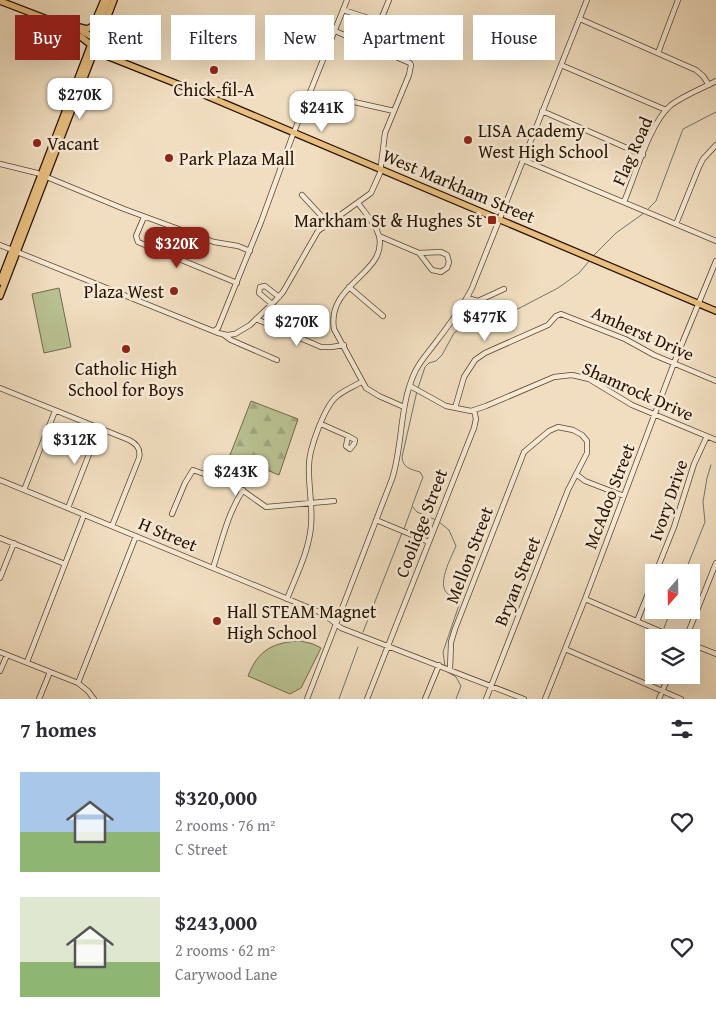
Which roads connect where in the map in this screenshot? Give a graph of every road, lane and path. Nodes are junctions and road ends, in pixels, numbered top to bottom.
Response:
1 (106, 0) edge
2 (114, 0) edge
3 (347, 0) edge
4 (389, 0) edge
5 (587, 0) edge
6 (678, 0) edge
7 (0, 1) edge
8 (343, 10) junction
9 (37, 15) edge
10 (102, 15) edge
11 (108, 15) edge
12 (580, 19) junction
13 (80, 27) edge
14 (335, 31) junction
15 (658, 53) junction
16 (90, 57) edge
17 (118, 60) edge
18 (128, 60) edge
19 (561, 65) junction
20 (135, 66) junction
21 (716, 81) edge
22 (709, 85) junction
23 (343, 94) dead end
24 (666, 110) junction
25 (394, 111) junction
26 (542, 112) junction
27 (293, 132) junction
28 (716, 145) edge
29 (643, 155) junction
30 (523, 160) junction
31 (0, 164) edge
32 (381, 169) junction
33 (44, 176) junction
34 (302, 195) dead end
35 (624, 202) junction
36 (358, 204) junction
37 (144, 216) junction
38 (500, 219) junction
39 (328, 224) junction
40 (676, 224) junction
41 (379, 236) junction
42 (716, 241) edge
43 (0, 244) edge
44 (15, 251) junction
45 (250, 251) junction
46 (419, 253) junction
47 (716, 261) edge
48 (0, 282) edge
49 (237, 283) junction
50 (349, 287) junction
51 (504, 289) dead end
52 (0, 296) edge
53 (278, 297) junction
54 (467, 298) junction
55 (698, 303) junction
56 (272, 304) junction
57 (716, 311) edge
58 (383, 316) dead end
59 (256, 319) junction
60 (213, 331) junction
61 (224, 335) junction
62 (344, 346) junction
63 (277, 360) dead end
64 (674, 363) junction
65 (716, 381) edge
66 (361, 382) junction
67 (0, 388) edge
68 (415, 388) junction
69 (404, 407) junction
70 (455, 408) junction
71 (474, 410) junction
72 (55, 411) junction
73 (655, 414) junction
74 (321, 424) junction
75 (99, 429) junction
76 (348, 436) dead end
77 (707, 436) junction
78 (716, 440) edge
79 (524, 452) joint
80 (576, 474) junction
81 (0, 480) edge
82 (24, 490) junction
83 (243, 490) junction
84 (624, 496) junction
85 (334, 501) dead end
86 (310, 504) junction
87 (68, 508) junction
88 (172, 514) dead end
89 (84, 515) junction
90 (376, 520) junction
91 (112, 526) junction
92 (136, 536) junction
93 (0, 538) edge
94 (429, 542) junction
95 (14, 543) junction
96 (716, 563) edge
97 (65, 564) junction
98 (659, 564) edge
99 (213, 568) junction
100 (0, 578) edge
101 (287, 599) junction
102 (585, 600) junction
103 (645, 601) edge
104 (342, 609) junction
105 (324, 614) junction
106 (637, 621) junction
107 (336, 624) junction
108 (655, 629) edge
109 (690, 629) edge
110 (388, 646) junction
111 (700, 648) edge
112 (565, 649) junction
113 (0, 652) edge
114 (716, 654) edge
115 (7, 655) junction
116 (26, 662) junction
117 (440, 666) junction
118 (448, 669) junction
119 (0, 671) edge
120 (50, 672) junction
121 (78, 683) junction
122 (665, 684) edge
123 (491, 686) junction
124 (662, 691) junction
125 (39, 699) edge
126 (94, 699) edge
127 (307, 699) edge
128 (367, 699) edge
129 (425, 699) edge
130 (486, 699) edge
131 (524, 699) edge
132 (545, 699) edge
133 (659, 699) edge
134 (681, 699) edge

1 - 10 main road
1 - 13 main road
2 - 11 main road
3 - 8 street
4 - 8 street
5 - 12 street
6 - 15 street
7 - 9 main road, West Markham Street
8 - 14 street
12 - 15 street
12 - 19 street
14 - 25 street
14 - 27 street
15 - 22 street
16 - 33 main road
17 - 20 main road, West Markham Street
18 - 20 main road, West Markham Street
19 - 24 street
19 - 26 street
20 - 27 main road, West Markham Street
21 - 22 street, Flag Road
22 - 24 street, Flag Road
23 - 25 street
24 - 29 street, Flag Road
25 - 32 street
26 - 29 street
26 - 30 street
27 - 32 main road, West Markham Street
27 - 45 street
28 - 40 street
29 - 35 street, Flag Road
30 - 35 street
30 - 38 street
31 - 33 street
32 - 36 street
32 - 38 main road, West Markham Street
33 - 37 street
33 - 44 main road
34 - 39 street
35 - 40 street
36 - 39 street
36 - 41 street
37 - 45 street
37 - 49 street
38 - 54 street
38 - 55 main road, West Markham Street
39 - 53 street
40 - 42 street
41 - 46 street
41 - 50 street
43 - 44 street
44 - 48 main road
44 - 52 main road
44 - 60 street
45 - 49 street
46 - 46 street
47 - 55 street, McAdoo Street
49 - 60 street
50 - 58 street
50 - 62 street
51 - 54 street
53 - 56 street
53 - 56 street
54 - 68 street
55 - 57 main road, West Markham Street
55 - 64 street, McAdoo Street
56 - 59 street
59 - 61 street
59 - 62 street
60 - 61 street
61 - 63 street
62 - 66 street
64 - 65 street, Amherst Drive
64 - 70 street, Amherst Drive
64 - 73 street, McAdoo Street
66 - 69 street
66 - 74 street
67 - 72 street
68 - 69 street
68 - 70 street, Shamrock Drive
69 - 90 street
70 - 71 street, Shamrock Drive
71 - 73 street, Shamrock Drive
71 - 94 street, Coolidge Street
72 - 75 street
72 - 82 street
73 - 77 street, Shamrock Drive
73 - 84 street, McAdoo Street
74 - 76 street
74 - 86 street
75 - 87 street
75 - 91 street
77 - 78 street, Shamrock Drive
77 - 98 street, Ivory Drive
79 - 80 street, Bryan Street
79 - 118 street, Mellon Street
80 - 84 street
80 - 123 street, Bryan Street
81 - 82 street, H Street
82 - 87 street, H Street
83 - 86 street
83 - 88 street
83 - 99 street
84 - 102 street, McAdoo Street
85 - 86 street
86 - 101 street
87 - 89 street, H Street
89 - 91 street, H Street
89 - 97 street
90 - 94 street
90 - 104 street
91 - 92 street, H Street
92 - 99 street, H Street
92 - 121 street
93 - 95 street
94 - 110 street, Coolidge Street
95 - 97 street
95 - 100 street
96 - 109 street
97 - 116 street
99 - 101 street, H Street
101 - 105 street, H Street
102 - 106 street
102 - 112 street, McAdoo Street
103 - 106 street
104 - 105 street
104 - 107 street
105 - 107 street, H Street
106 - 108 street
107 - 110 street, H Street
107 - 127 street
110 - 117 street, H Street
110 - 128 street, Coolidge Street
111 - 114 street
112 - 124 street
112 - 132 street, McAdoo Street
113 - 115 street
115 - 116 street
115 - 119 street
116 - 120 street
117 - 118 street, H Street
117 - 129 street
118 - 123 street, H Street
120 - 121 street
120 - 125 street
121 - 126 street
122 - 124 street
123 - 130 street, Bryan Street
123 - 131 street, H Street
124 - 133 street
124 - 134 street

